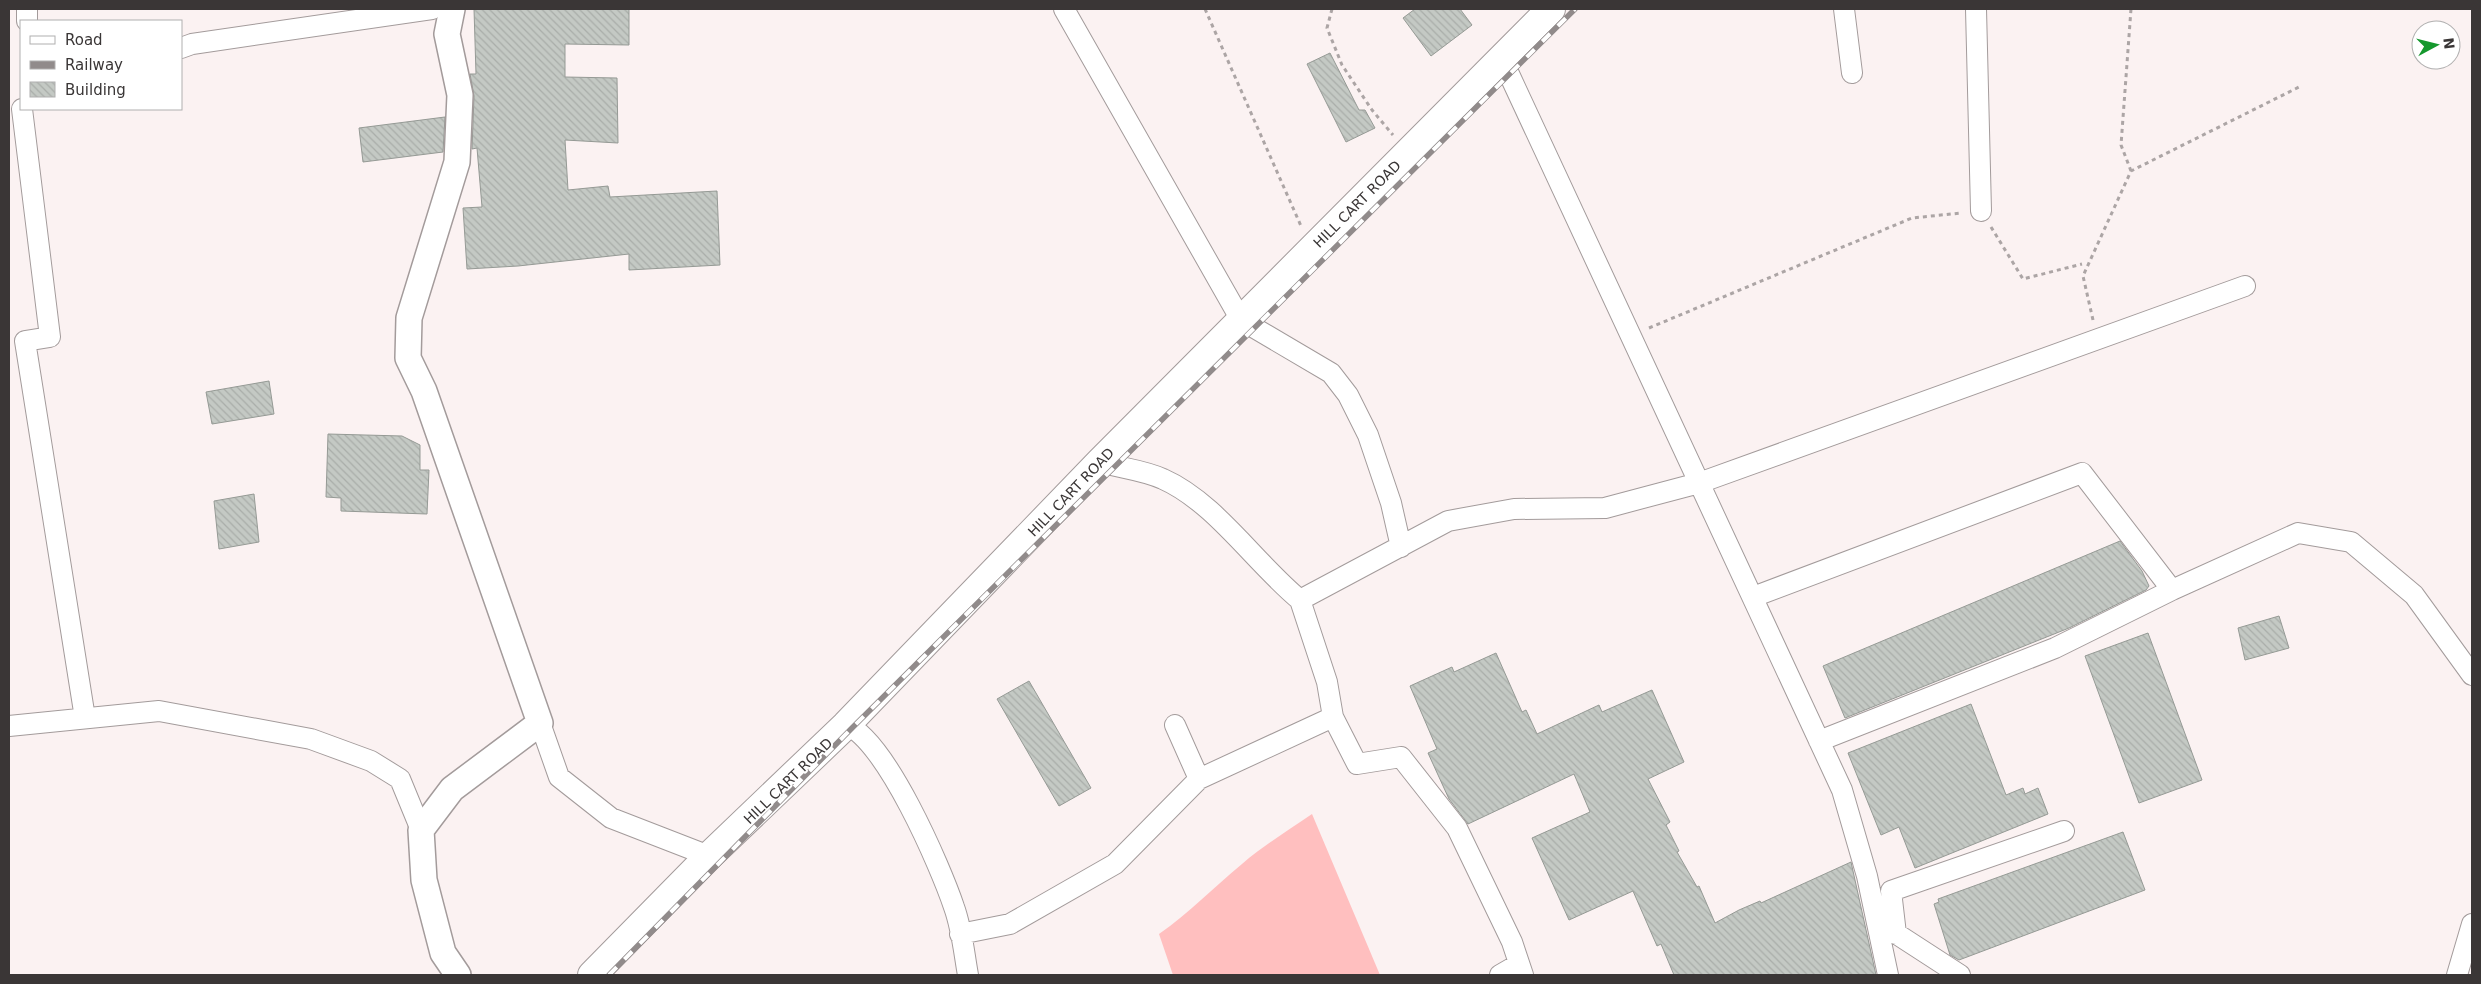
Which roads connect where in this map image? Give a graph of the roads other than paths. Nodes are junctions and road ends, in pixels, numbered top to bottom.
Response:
1 (432, 9) edge
2 (452, 9) edge
3 (1064, 9) edge
4 (1551, 9) edge
5 (1844, 9) edge
6 (1976, 9) edge
7 (182, 48) edge
8 (1498, 63) junction
9 (1852, 73) dead end
10 (22, 110) edge
11 (1981, 211) road end
12 (2245, 286) dead end
13 (1241, 320) junction
14 (1100, 462) junction
15 (1699, 483) junction
16 (1401, 547) junction
17 (2172, 590) junction
18 (1752, 598) junction
19 (1300, 600) junction
20 (2472, 675) edge
21 (1333, 717) junction
22 (85, 718) junction
23 (540, 723) junction
24 (846, 725) junction
25 (1175, 725) dead end
26 (9, 726) edge
27 (1820, 741) junction
28 (1199, 779) junction
29 (421, 830) junction
30 (2064, 831) dead end
31 (709, 856) junction
32 (1876, 921) junction
33 (2472, 924) edge
34 (960, 934) junction
35 (1896, 934) junction
36 (1521, 970) edge
37 (458, 975) edge
38 (592, 975) edge
39 (968, 975) edge
40 (1500, 975) edge
41 (1888, 975) edge
42 (1960, 975) edge
43 (2457, 975) edge

1 - 7 street
2 - 23 street
3 - 13 street
4 - 8 highway, HILL CART ROAD
5 - 9 street
6 - 11 street
8 - 13 highway, HILL CART ROAD
8 - 15 street
10 - 22 street
12 - 15 street
13 - 14 highway, HILL CART ROAD
13 - 16 street
14 - 19 street
14 - 24 highway, HILL CART ROAD
15 - 16 street
15 - 18 street
16 - 19 street
17 - 18 street
17 - 20 street
17 - 27 street
18 - 27 street
19 - 21 street
21 - 28 street
21 - 36 street
22 - 26 street
22 - 29 street
23 - 29 street
23 - 31 street
24 - 31 highway, HILL CART ROAD
24 - 34 street
25 - 28 street
27 - 32 street
28 - 34 street
29 - 37 street
30 - 35 street
31 - 38 highway, HILL CART ROAD
32 - 35 street
32 - 41 street
33 - 43 street
34 - 39 street
35 - 42 street
36 - 40 street

